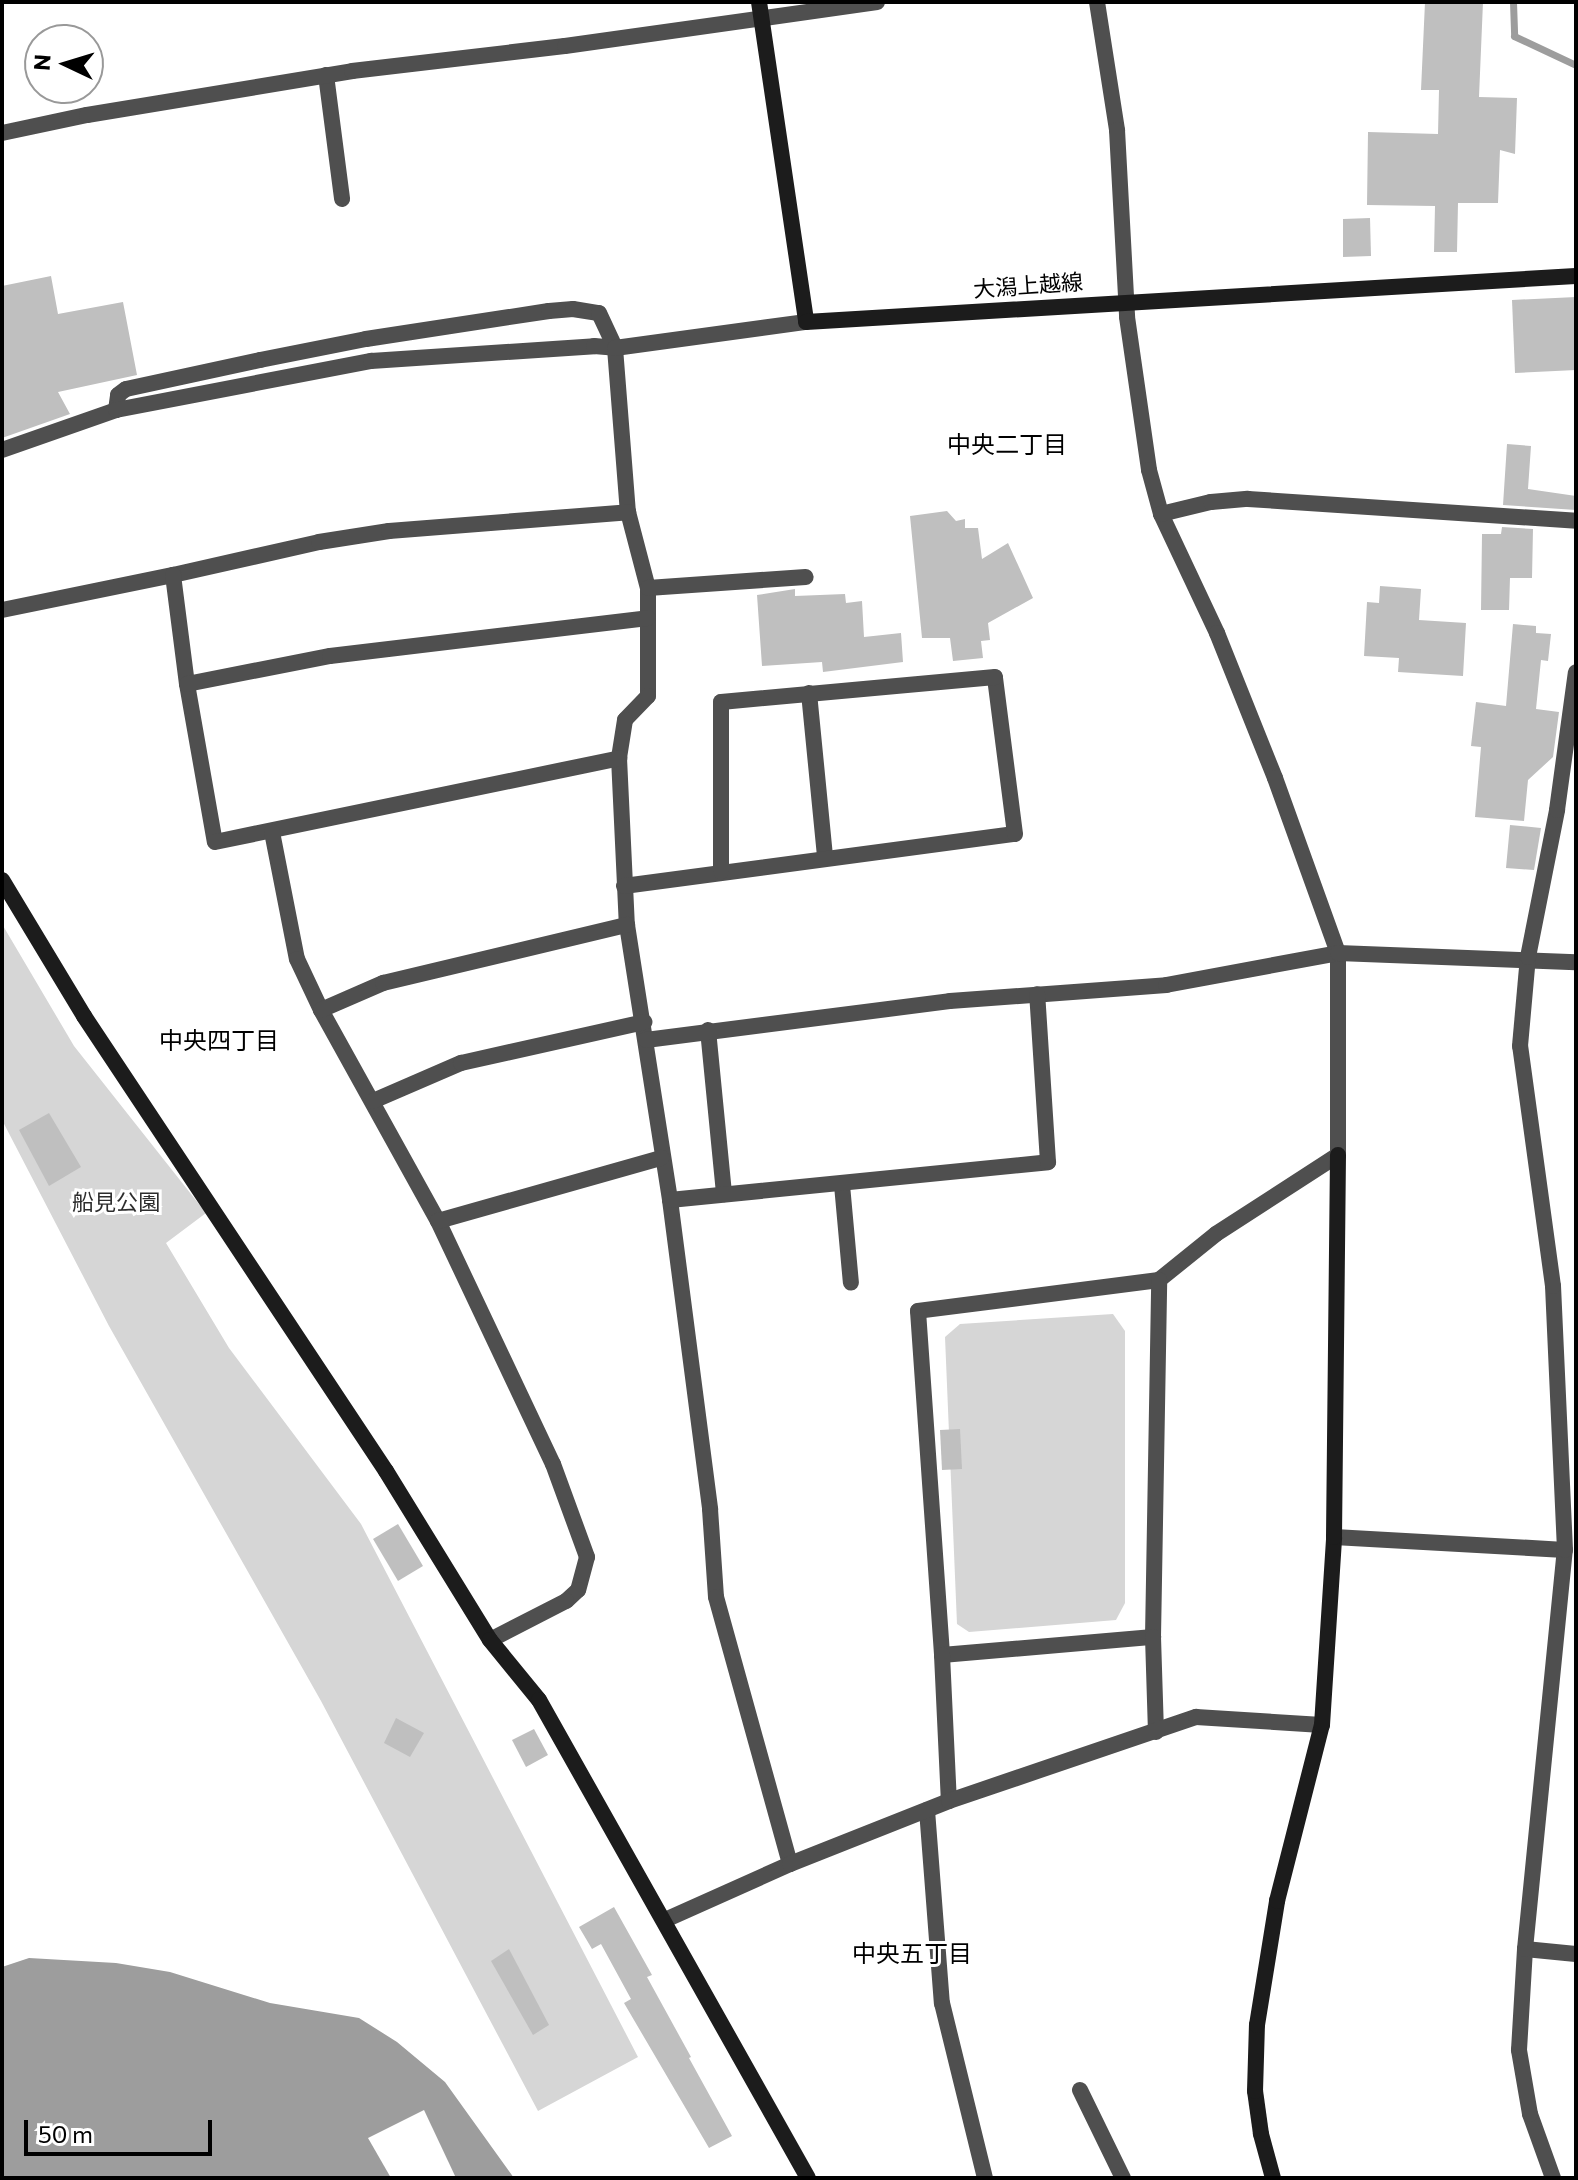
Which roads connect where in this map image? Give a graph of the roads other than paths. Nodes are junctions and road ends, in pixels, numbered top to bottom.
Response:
1 (759, 2) edge
2 (877, 2) edge
3 (1097, 2) edge
4 (761, 20) junction
5 (326, 75) junction
6 (2, 133) edge
7 (342, 199) dead end
8 (1576, 276) edge
9 (1126, 301) junction
10 (806, 322) junction
11 (615, 348) junction
12 (116, 410) junction
13 (2, 450) edge
14 (628, 512) junction
15 (1161, 514) junction
16 (1576, 521) edge
17 (173, 575) junction
18 (806, 577) dead end
19 (648, 588) junction
20 (2, 610) edge
21 (648, 618) junction
22 (1576, 672) edge
23 (187, 684) junction
24 (809, 693) junction
25 (619, 758) junction
26 (272, 832) junction
27 (825, 857) junction
28 (721, 871) junction
29 (2, 880) edge
30 (624, 886) junction
31 (627, 925) junction
32 (1338, 953) junction
33 (1528, 957) junction
34 (1576, 962) edge
35 (1037, 994) junction
36 (321, 1010) junction
37 (644, 1022) junction
38 (708, 1030) junction
39 (646, 1040) junction
40 (373, 1101) junction
41 (1338, 1155) junction
42 (661, 1158) junction
43 (842, 1185) junction
44 (724, 1194) junction
45 (670, 1200) junction
46 (438, 1221) junction
47 (1159, 1280) junction
48 (851, 1283) dead end
49 (1334, 1537) junction
50 (1565, 1550) junction
51 (1153, 1637) junction
52 (490, 1640) junction
53 (942, 1655) junction
54 (1322, 1725) junction
55 (1156, 1732) junction
56 (949, 1801) junction
57 (927, 1810) junction
58 (790, 1864) junction
59 (665, 1920) junction
60 (1525, 1949) junction
61 (1576, 1954) edge
62 (1080, 2090) dead end
63 (808, 2178) edge
64 (985, 2178) edge
65 (1123, 2178) edge
66 (1273, 2178) edge
67 (1553, 2178) edge

1 - 4 street
2 - 4 street
3 - 9 street
4 - 5 street
4 - 10 street
5 - 6 street
5 - 7 street
8 - 9 street, 大潟上越線
9 - 10 street, 大潟上越線
9 - 15 street
10 - 11 street
11 - 12 street
11 - 12 street
11 - 14 street
12 - 13 street
14 - 17 street
14 - 19 street
15 - 16 street
15 - 32 street
17 - 20 street
17 - 23 street
18 - 19 street
19 - 21 street
21 - 23 street
21 - 25 street
22 - 33 street
23 - 26 street
24 - 27 street
24 - 27 street
24 - 28 street
25 - 26 street
25 - 30 street
26 - 36 street
27 - 28 street
28 - 30 street
29 - 52 street
30 - 31 street
31 - 36 street
31 - 37 street
32 - 33 street
32 - 35 street
32 - 41 street
33 - 34 street
33 - 50 street
35 - 38 street
35 - 43 street
36 - 40 street
37 - 39 street
37 - 40 street
38 - 39 street
38 - 44 street
39 - 42 street
40 - 46 street
41 - 47 street
41 - 49 street
42 - 45 street
42 - 46 street
43 - 44 street
43 - 48 street
44 - 45 street
45 - 58 street
46 - 52 street
47 - 51 street
47 - 53 street
49 - 50 street
49 - 54 street
50 - 60 street
51 - 53 street
51 - 55 street
52 - 59 street
53 - 56 street
54 - 55 street
54 - 66 street
55 - 56 street
56 - 57 street
57 - 58 street
57 - 64 street
58 - 59 street
59 - 63 street
60 - 61 street
60 - 67 street
62 - 65 street

